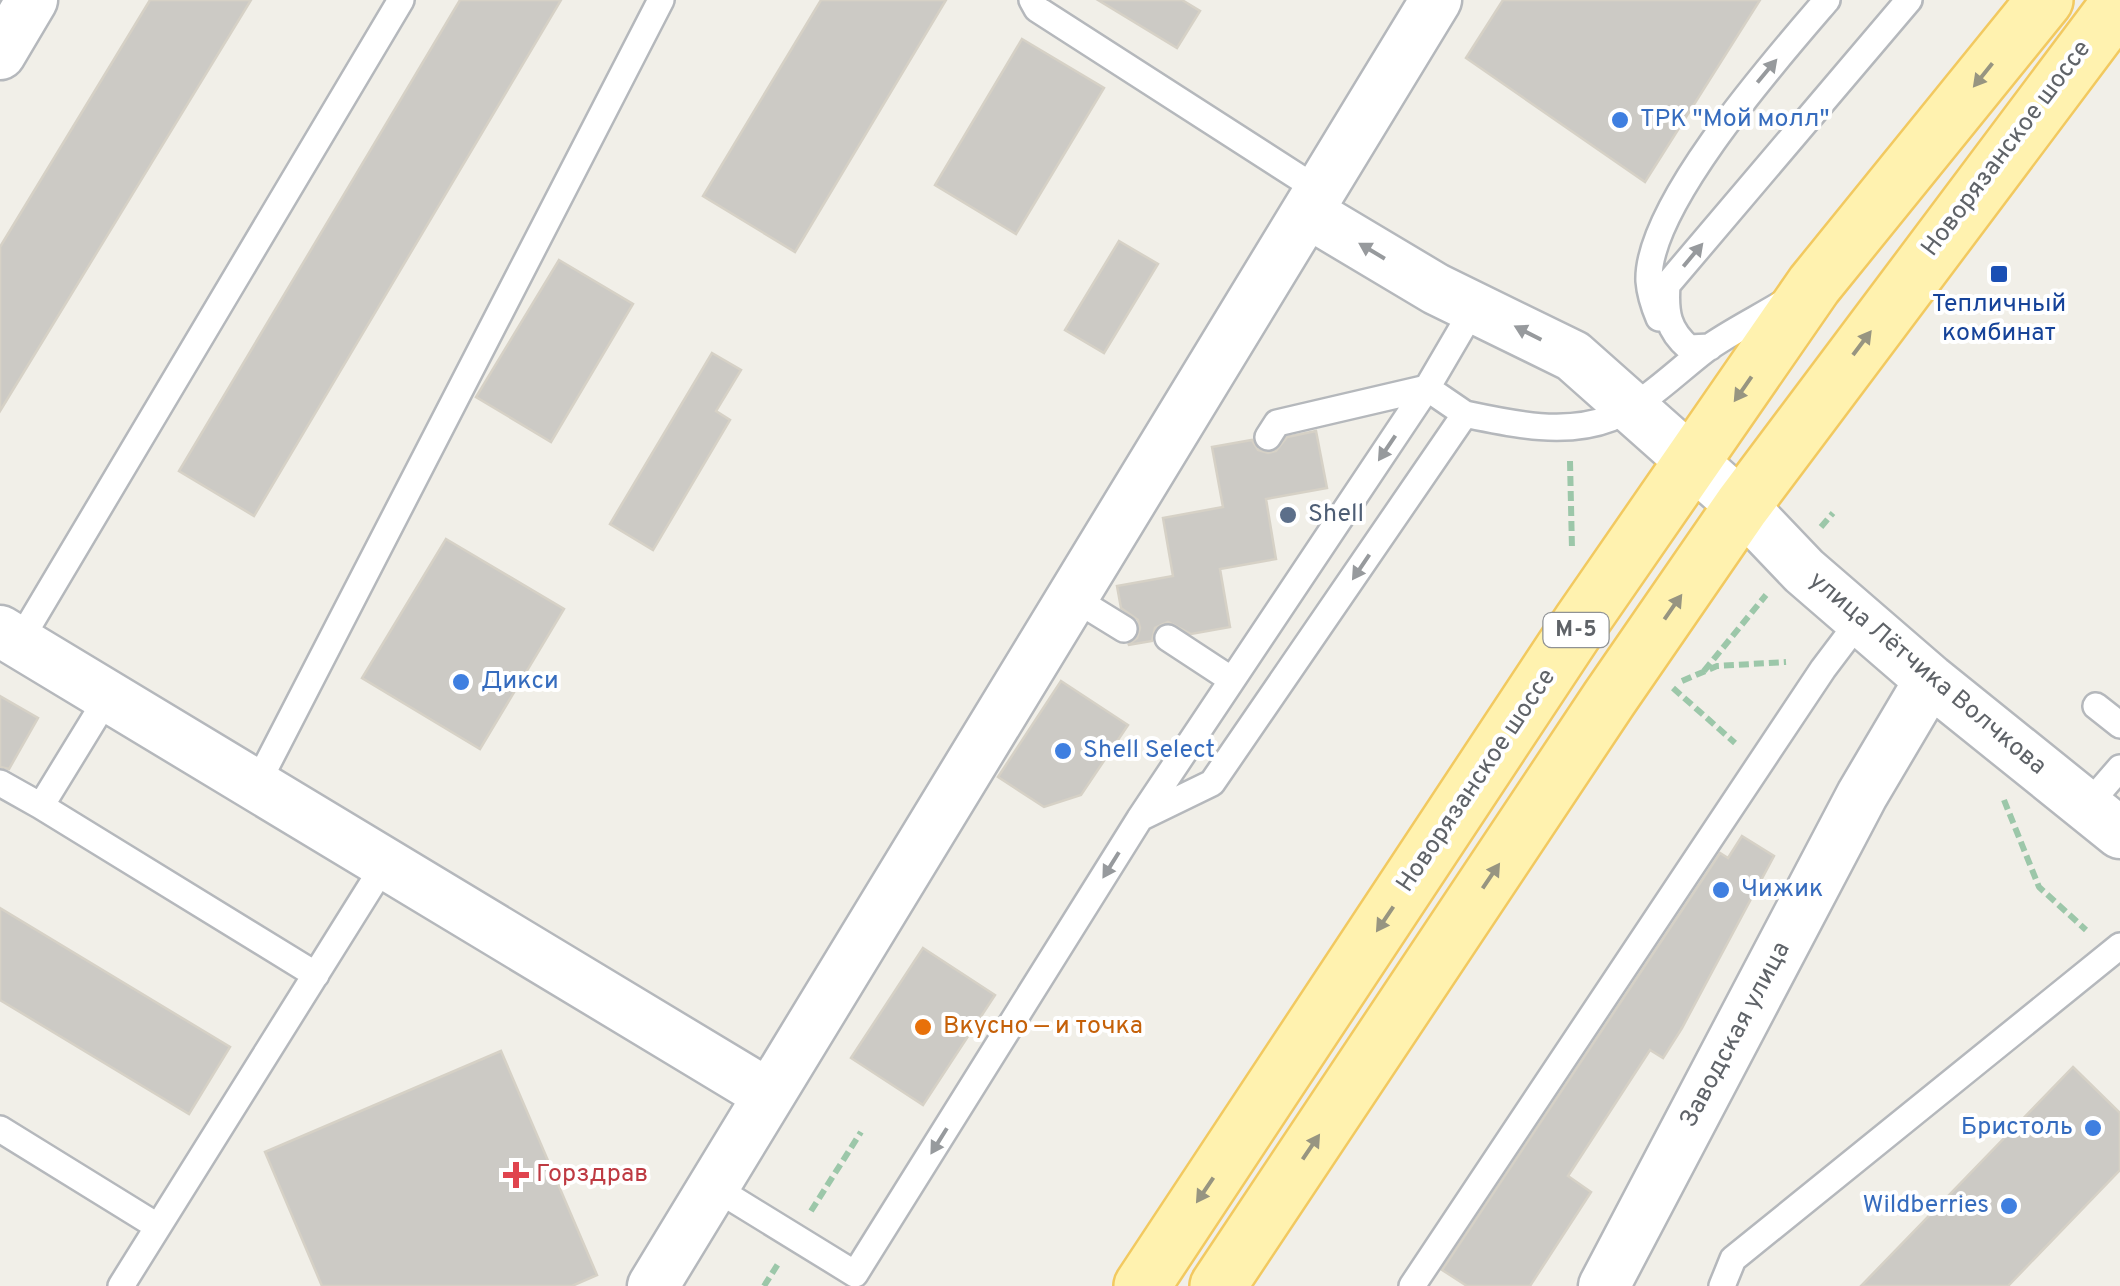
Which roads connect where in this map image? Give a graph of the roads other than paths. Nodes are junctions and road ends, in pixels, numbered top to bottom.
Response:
1 (32, 0) edge
2 (401, 0) edge
3 (661, 0) edge
4 (1032, 0) edge
5 (1436, 0) edge
6 (1827, 0) edge
7 (1909, 0) edge
8 (2044, 0) edge
9 (2120, 2) edge
10 (0, 54) edge
11 (1314, 202) junction
12 (1814, 285) junction
13 (1474, 306) junction
14 (1676, 336) junction
15 (1710, 347) junction
16 (1427, 388) junction
17 (1631, 408) junction
18 (1465, 414) junction
19 (1268, 437) dead end
20 (1693, 461) junction
21 (1742, 506) junction
22 (1072, 597) junction
23 (1860, 620) junction
24 (1124, 628) dead end
25 (10, 636) edge
26 (1168, 638) dead end
27 (1232, 680) junction
28 (1930, 680) junction
29 (109, 695) junction
30 (2096, 706) dead end
31 (2120, 725) edge
32 (2120, 768) edge
33 (0, 783) edge
34 (257, 784) junction
35 (41, 806) junction
36 (1140, 818) junction
37 (2104, 820) edge
38 (386, 862) junction
39 (2120, 946) edge
40 (316, 975) junction
41 (769, 1096) junction
42 (0, 1130) edge
43 (712, 1186) junction
44 (157, 1226) junction
45 (858, 1280) edge
46 (122, 1286) edge
47 (653, 1286) edge
48 (1142, 1286) edge
49 (1218, 1286) edge
50 (1412, 1286) edge
51 (1604, 1286) edge
52 (1722, 1286) edge

1 - 10 street
2 - 25 lane
3 - 34 lane
4 - 11 lane
5 - 11 street
14 -> 6 lane
14 -> 7 lane
8 -> 12 main road, Новорязанское шоссе / М-5
21 -> 9 main road, Новорязанское шоссе / М-5
13 -> 11 street, улица Лётчика Волчкова
11 - 22 street
12 - 15 lane
12 -> 20 main road, Новорязанское шоссе / М-5
13 - 16 lane
17 -> 13 street, улица Лётчика Волчкова
14 - 15 lane
15 - 17 lane
16 - 18 lane
16 - 19 lane
16 -> 27 lane
17 - 18 lane
17 - 20 street, улица Лётчика Волчкова
18 -> 36 lane
20 - 21 street, улица Лётчика Волчкова
20 -> 48 main road, Новорязанское шоссе / М-5
21 - 23 street, улица Лётчика Волчкова
49 -> 21 main road, Новорязанское шоссе / М-5
22 - 24 lane
22 - 41 street
23 - 28 street, улица Лётчика Волчкова
23 - 50 lane
25 - 29 street
26 - 27 lane
27 - 36 lane
28 - 37 street, улица Лётчика Волчкова
28 - 51 street, Заводская улица
29 - 34 street
29 - 35 lane
30 - 31 lane
32 - 37 lane
33 - 35 lane
34 - 38 street
35 - 40 lane
36 -> 45 lane
38 - 40 lane
38 - 41 street
39 - 52 lane
40 - 44 lane
41 - 43 street
42 - 44 lane
43 - 45 lane
43 - 47 street
44 - 46 lane

